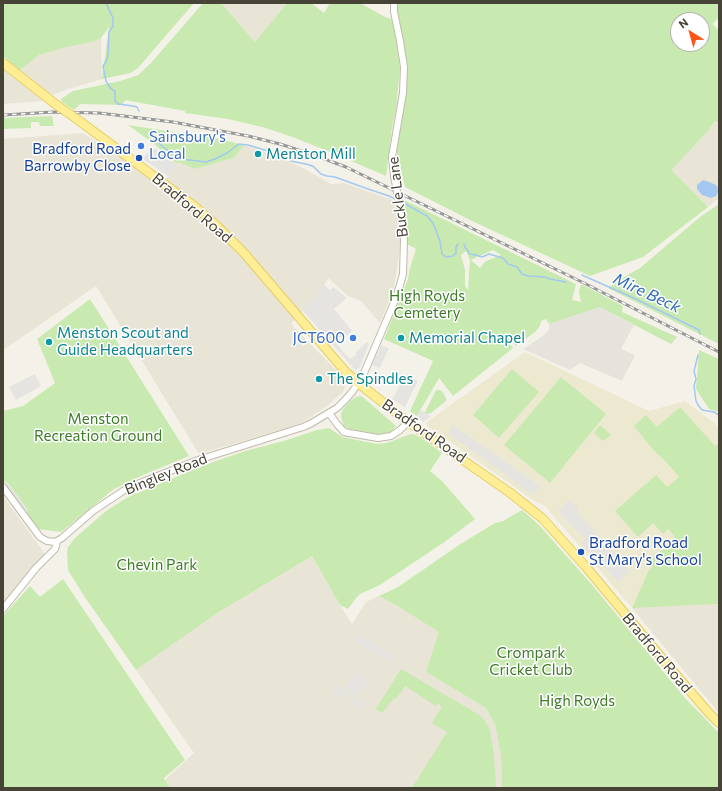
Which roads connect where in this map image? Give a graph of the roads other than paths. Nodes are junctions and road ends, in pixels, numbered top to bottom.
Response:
1 (394, 3) edge
2 (3, 63) edge
3 (358, 383) junction
4 (329, 413) junction
5 (408, 422) junction
6 (3, 487) edge
7 (57, 541) junction
8 (3, 609) edge
9 (719, 723) edge

1 - 3 street, Buckle Lane, bridge
2 - 3 main road, Bradford Road, bridge
3 - 4 street, Bingley Road
3 - 5 main road, Bradford Road
4 - 5 street
4 - 7 street, Bingley Road
5 - 9 main road, Bradford Road
6 - 7 street
7 - 8 street, Bingley Road

